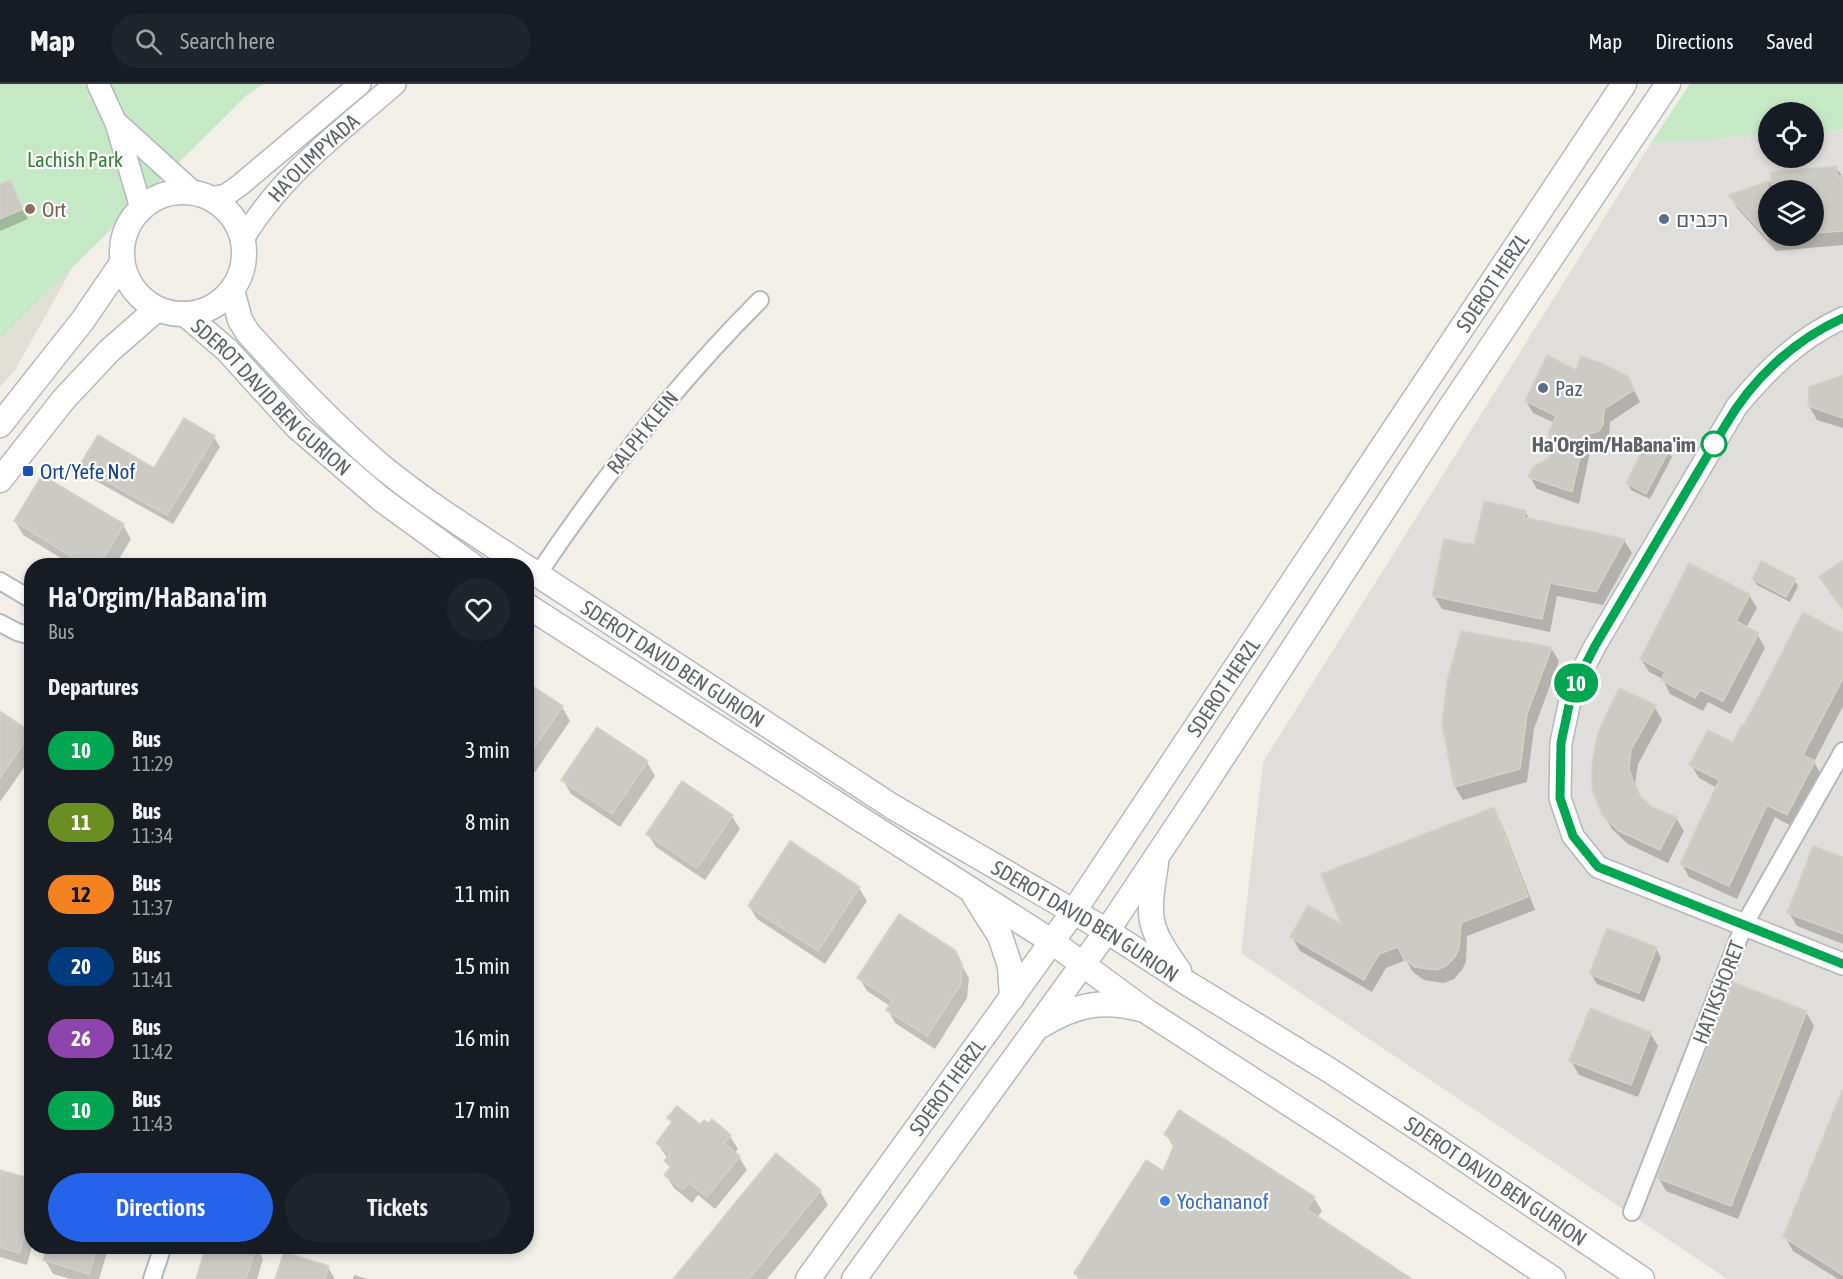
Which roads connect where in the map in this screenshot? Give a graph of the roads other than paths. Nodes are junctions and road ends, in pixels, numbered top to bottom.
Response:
1 (98, 84) edge
2 (360, 84) edge
3 (394, 84) edge
4 (1624, 84) edge
5 (1668, 84) edge
6 (116, 123) junction
7 (202, 195) junction
8 (141, 208) junction
9 (243, 239) junction
10 (122, 263) junction
11 (232, 290) junction
12 (760, 300) dead end
13 (157, 309) junction
14 (185, 314) junction
15 (1843, 318) edge
16 (0, 425) edge
17 (0, 480) edge
18 (462, 558) edge
19 (513, 558) edge
20 (534, 564) edge
21 (534, 572) edge
22 (0, 581) edge
23 (24, 595) edge
24 (534, 610) edge
25 (0, 622) edge
26 (24, 634) edge
27 (1843, 751) edge
28 (1158, 855) junction
29 (972, 891) junction
30 (1074, 911) junction
31 (1744, 925) junction
32 (1107, 931) junction
33 (1051, 941) junction
34 (1083, 963) junction
35 (1843, 964) edge
36 (1187, 983) junction
37 (1012, 998) junction
38 (1146, 1011) junction
39 (1038, 1028) junction
40 (1632, 1212) dead end
41 (160, 1254) edge
42 (152, 1279) edge
43 (808, 1279) edge
44 (854, 1279) edge
45 (1553, 1279) edge
46 (1642, 1279) edge

1 - 6 street
2 - 7 street, HA'OLIMPYADA
3 - 9 street, HA'OLIMPYADA
4 - 30 main road, SDEROT HERZL
5 - 28 main road, SDEROT HERZL
6 - 7 street
6 - 8 street
7 - 8 main road
7 - 9 main road
8 - 10 main road
9 - 11 main road
10 - 13 main road
10 - 16 main road
11 - 14 main road
11 - 19 main road, SDEROT DAVID BEN GURION
12 - 20 street, RALPH KLEIN
13 - 14 main road
13 - 17 main road
14 - 18 main road, SDEROT DAVID BEN GURION
15 - 31 street
21 - 30 main road, SDEROT DAVID BEN GURION
22 - 23 street
24 - 29 main road, SDEROT DAVID BEN GURION
25 - 26 street
27 - 31 street, HATIKSHORET
28 - 32 main road, SDEROT HERZL
28 - 36 main road
29 - 33 main road, SDEROT DAVID BEN GURION
29 - 37 main road
30 - 32 main road, SDEROT DAVID BEN GURION
30 - 33 main road, SDEROT HERZL
31 - 35 street
31 - 40 street, HATIKSHORET
32 - 34 main road, SDEROT HERZL
32 - 36 main road, SDEROT DAVID BEN GURION
33 - 34 main road, SDEROT DAVID BEN GURION
33 - 37 main road, SDEROT HERZL
34 - 38 main road, SDEROT DAVID BEN GURION
34 - 39 main road, SDEROT HERZL
36 - 46 main road, SDEROT DAVID BEN GURION
37 - 43 main road, SDEROT HERZL
38 - 39 main road
38 - 45 main road, SDEROT DAVID BEN GURION
39 - 44 main road, SDEROT HERZL
41 - 42 street

